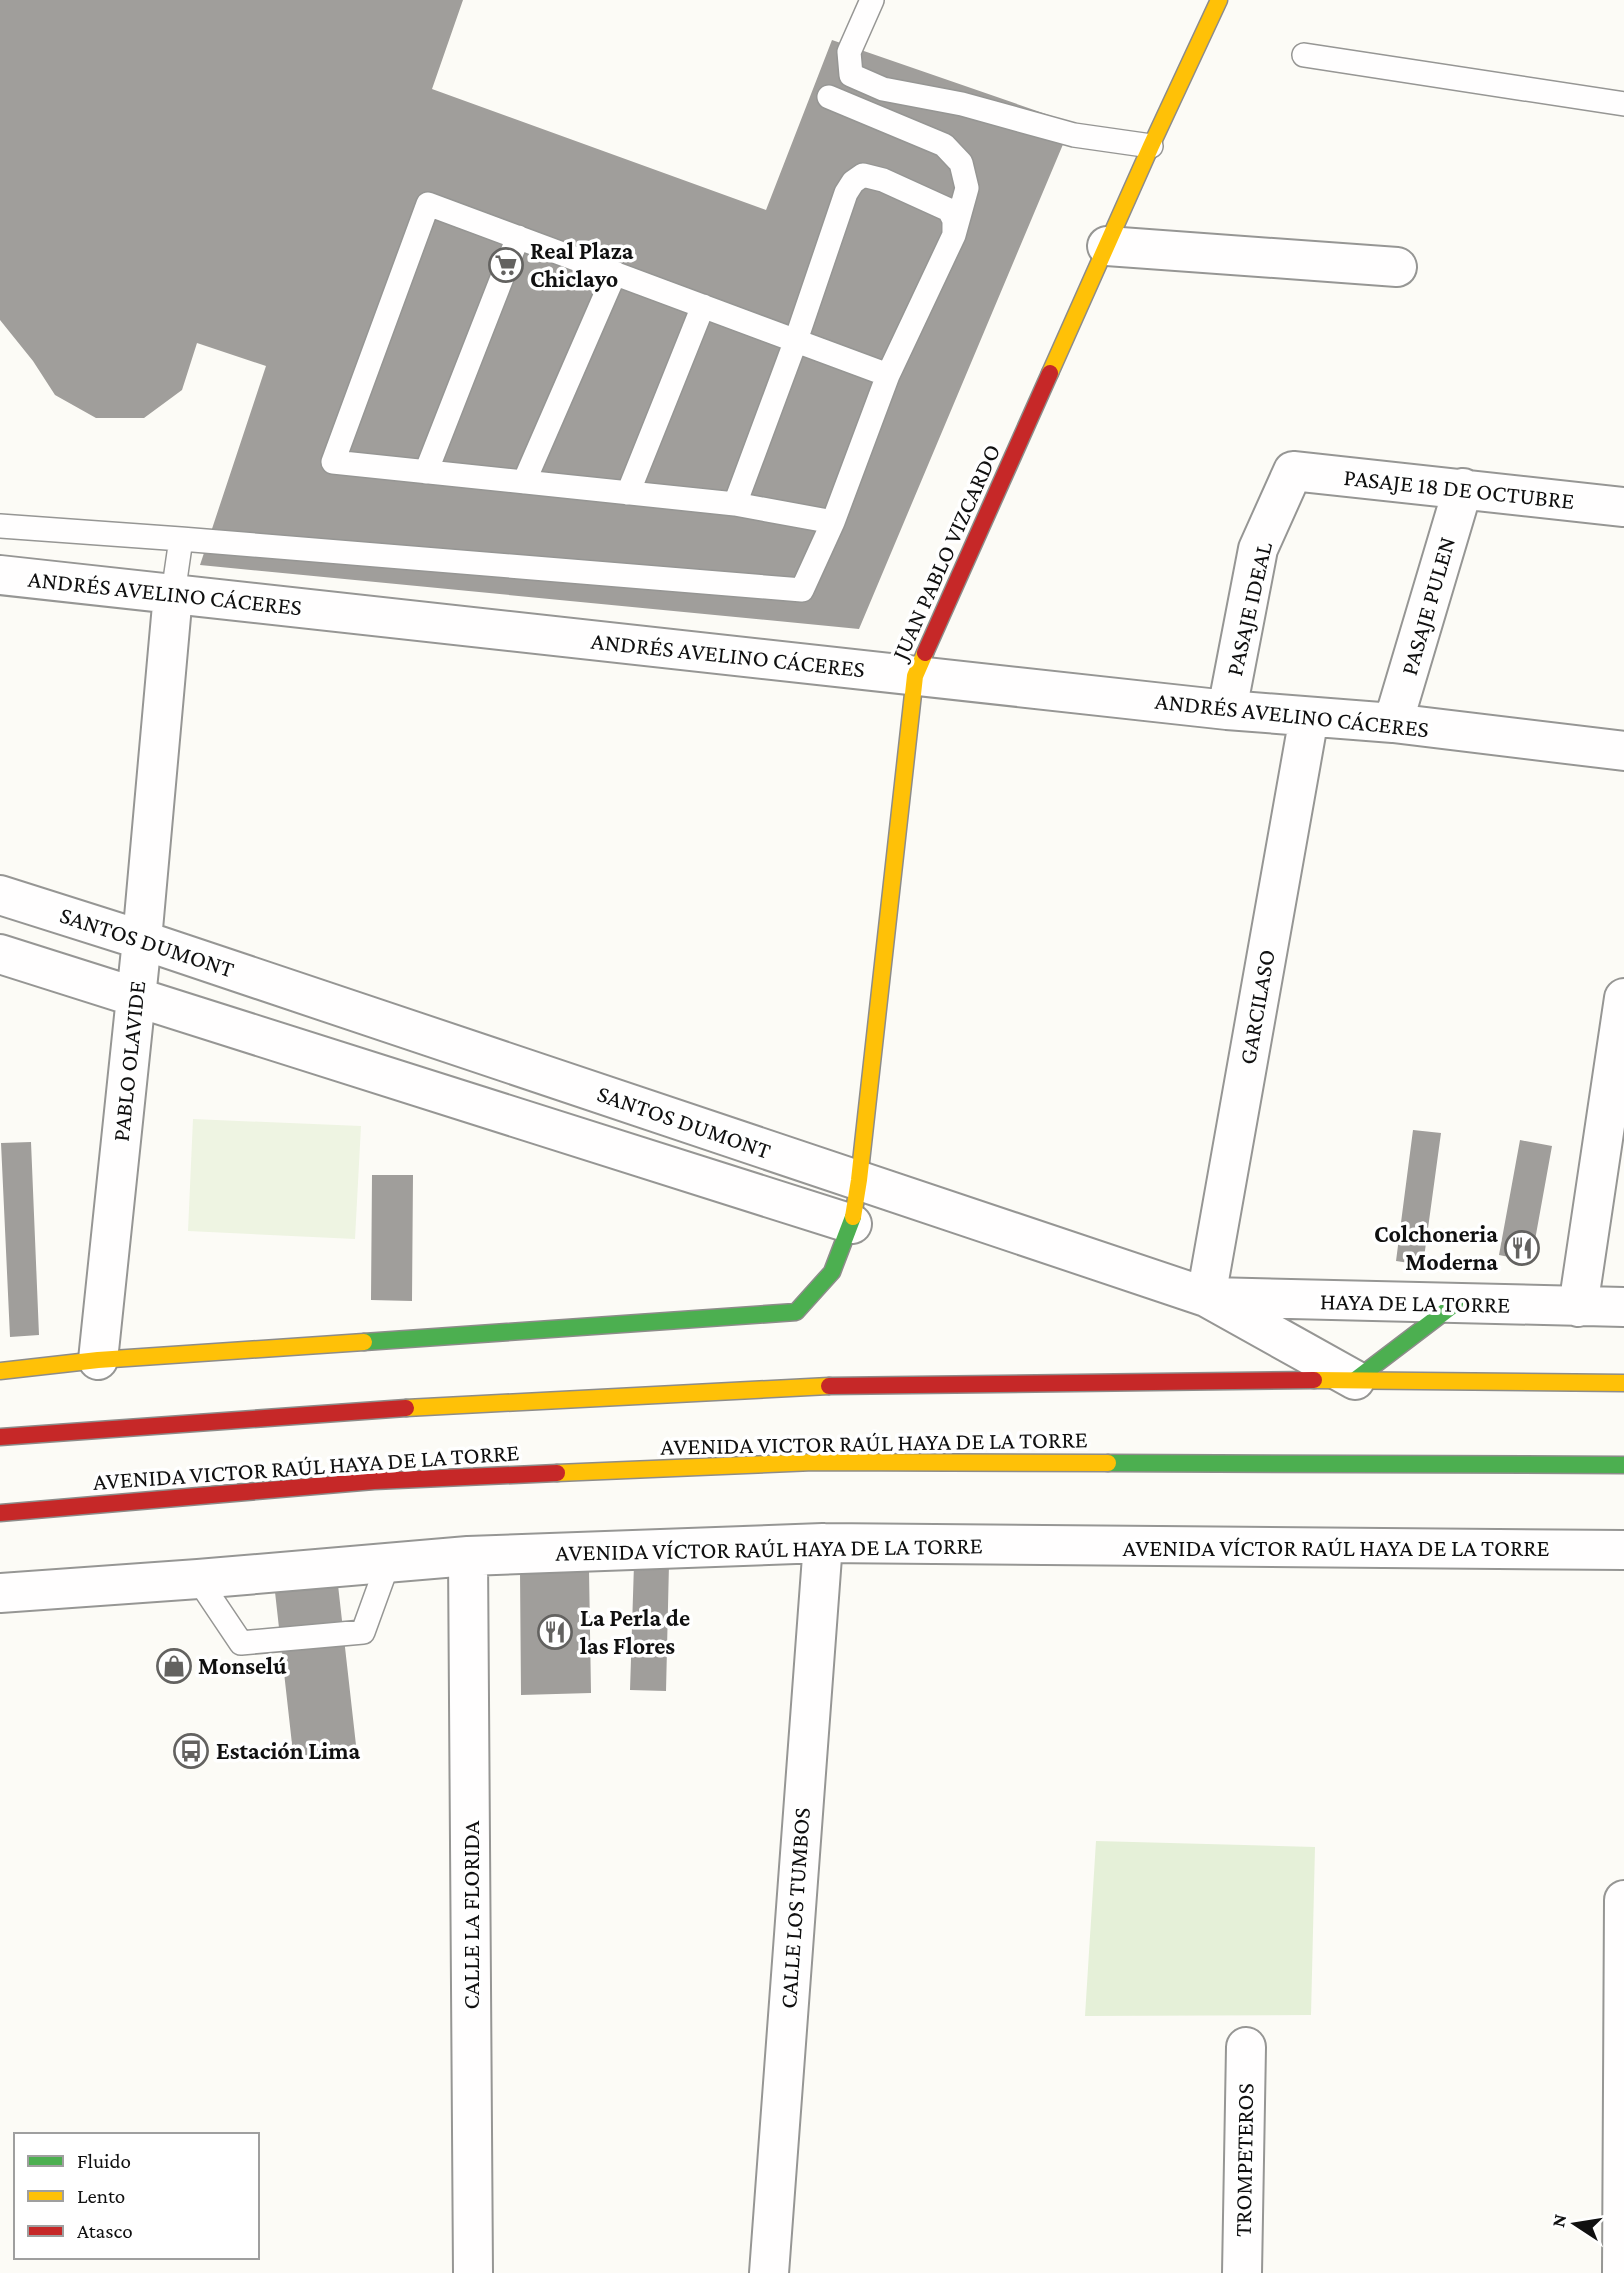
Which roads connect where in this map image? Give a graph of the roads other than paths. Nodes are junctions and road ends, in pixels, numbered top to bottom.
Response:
1 (873, 0) edge
2 (1219, 0) edge
3 (1304, 55) dead end
4 (829, 97) dead end
5 (1624, 104) edge
6 (1151, 146) junction
7 (954, 235) junction
8 (518, 237) junction
9 (1107, 246) junction
10 (1397, 267) dead end
11 (615, 273) junction
12 (703, 306) junction
13 (796, 340) junction
14 (888, 375) junction
15 (1293, 471) joint
16 (426, 472) junction
17 (524, 482) junction
18 (1463, 488) junction
19 (628, 493) junction
20 (735, 504) junction
21 (1624, 507) edge
22 (833, 522) junction
23 (0, 526) edge
24 (181, 538) junction
25 (0, 575) edge
26 (173, 594) junction
27 (915, 676) junction
28 (1227, 710) junction
29 (1309, 717) junction
30 (1394, 723) junction
31 (1624, 751) edge
32 (0, 895) edge
33 (142, 940) junction
34 (0, 954) edge
35 (136, 998) junction
36 (1624, 998) edge
37 (859, 1180) junction
38 (852, 1224) junction
39 (1206, 1297) junction
40 (1455, 1304) junction
41 (1578, 1307) junction
42 (1624, 1307) edge
43 (98, 1360) junction
44 (0, 1371) edge
45 (1355, 1380) junction
46 (1624, 1383) edge
47 (0, 1437) edge
48 (1624, 1465) edge
49 (0, 1513) edge
50 (823, 1543) junction
51 (1624, 1550) edge
52 (468, 1556) junction
53 (388, 1563) junction
54 (198, 1579) junction
55 (0, 1593) edge
56 (1624, 1900) edge
57 (1246, 2047) dead end
58 (473, 2273) edge
59 (769, 2273) edge
60 (1242, 2273) edge
61 (1622, 2273) edge

1 - 6 lane
2 - 6 main road, JUAN PABLO VIZCARDO
3 - 5 lane
4 - 7 lane
6 - 9 main road, JUAN PABLO VIZCARDO
7 - 13 lane
7 - 14 lane
8 - 11 lane
8 - 16 lane
8 - 16 lane
9 - 10 street
9 - 27 main road, JUAN PABLO VIZCARDO
11 - 12 lane
11 - 17 lane
12 - 13 lane
12 - 19 lane
13 - 14 lane
13 - 20 lane
14 - 22 lane
15 - 18 street, PASAJE 18 DE OCTUBRE
15 - 28 street, PASAJE IDEAL
16 - 17 lane
17 - 19 lane
18 - 21 street, PASAJE 18 DE OCTUBRE
18 - 30 street, PASAJE PULEN
19 - 20 lane
20 - 22 lane
22 - 24 lane
23 - 24 lane
24 - 26 lane
25 - 26 street, ANDRÉS AVELINO CÁCERES
26 - 27 street, ANDRÉS AVELINO CÁCERES
26 - 33 street, PABLO OLAVIDE
27 - 28 street, ANDRÉS AVELINO CÁCERES
27 - 37 main road, JUAN PABLO VIZCARDO
28 - 29 street, ANDRÉS AVELINO CÁCERES
29 - 30 street, ANDRÉS AVELINO CÁCERES
29 - 39 street, GARCILASO
30 - 31 street, ANDRÉS AVELINO CÁCERES
32 - 33 street, SANTOS DUMONT
33 - 35 street, PABLO OLAVIDE
33 - 37 street, SANTOS DUMONT
34 - 35 street, SANTOS DUMONT
35 - 38 street, SANTOS DUMONT
35 - 43 street, PABLO OLAVIDE
36 - 41 street
37 - 38 main road, JUAN PABLO VIZCARDO
37 - 39 street, SANTOS DUMONT
38 - 43 main road, JUAN PABLO VIZCARDO
39 - 40 street, HAYA DE LA TORRE
39 - 45 street, SANTOS DUMONT
40 - 41 street, HAYA DE LA TORRE
40 - 45 main road
41 - 42 street, HAYA DE LA TORRE
43 - 44 main road
45 - 46 main road, AVENIDA VICTOR RAÚL HAYA DE LA TORRE
45 - 47 main road, AVENIDA VICTOR RAÚL HAYA DE LA TORRE
48 - 49 main road, AVENIDA VICTOR RAÚL HAYA DE LA TORRE
50 - 51 street, AVENIDA VÍCTOR RAÚL HAYA DE LA TORRE
50 - 52 street, AVENIDA VÍCTOR RAÚL HAYA DE LA TORRE
50 - 59 street, CALLE LOS TUMBOS
52 - 53 street, AVENIDA VÍCTOR RAÚL HAYA DE LA TORRE
52 - 58 street, CALLE LA FLORIDA
53 - 54 street, AVENIDA VÍCTOR RAÚL HAYA DE LA TORRE
53 - 54 lane
54 - 55 street, AVENIDA VÍCTOR RAÚL HAYA DE LA TORRE
56 - 61 street
57 - 60 street, TROMPETEROS

